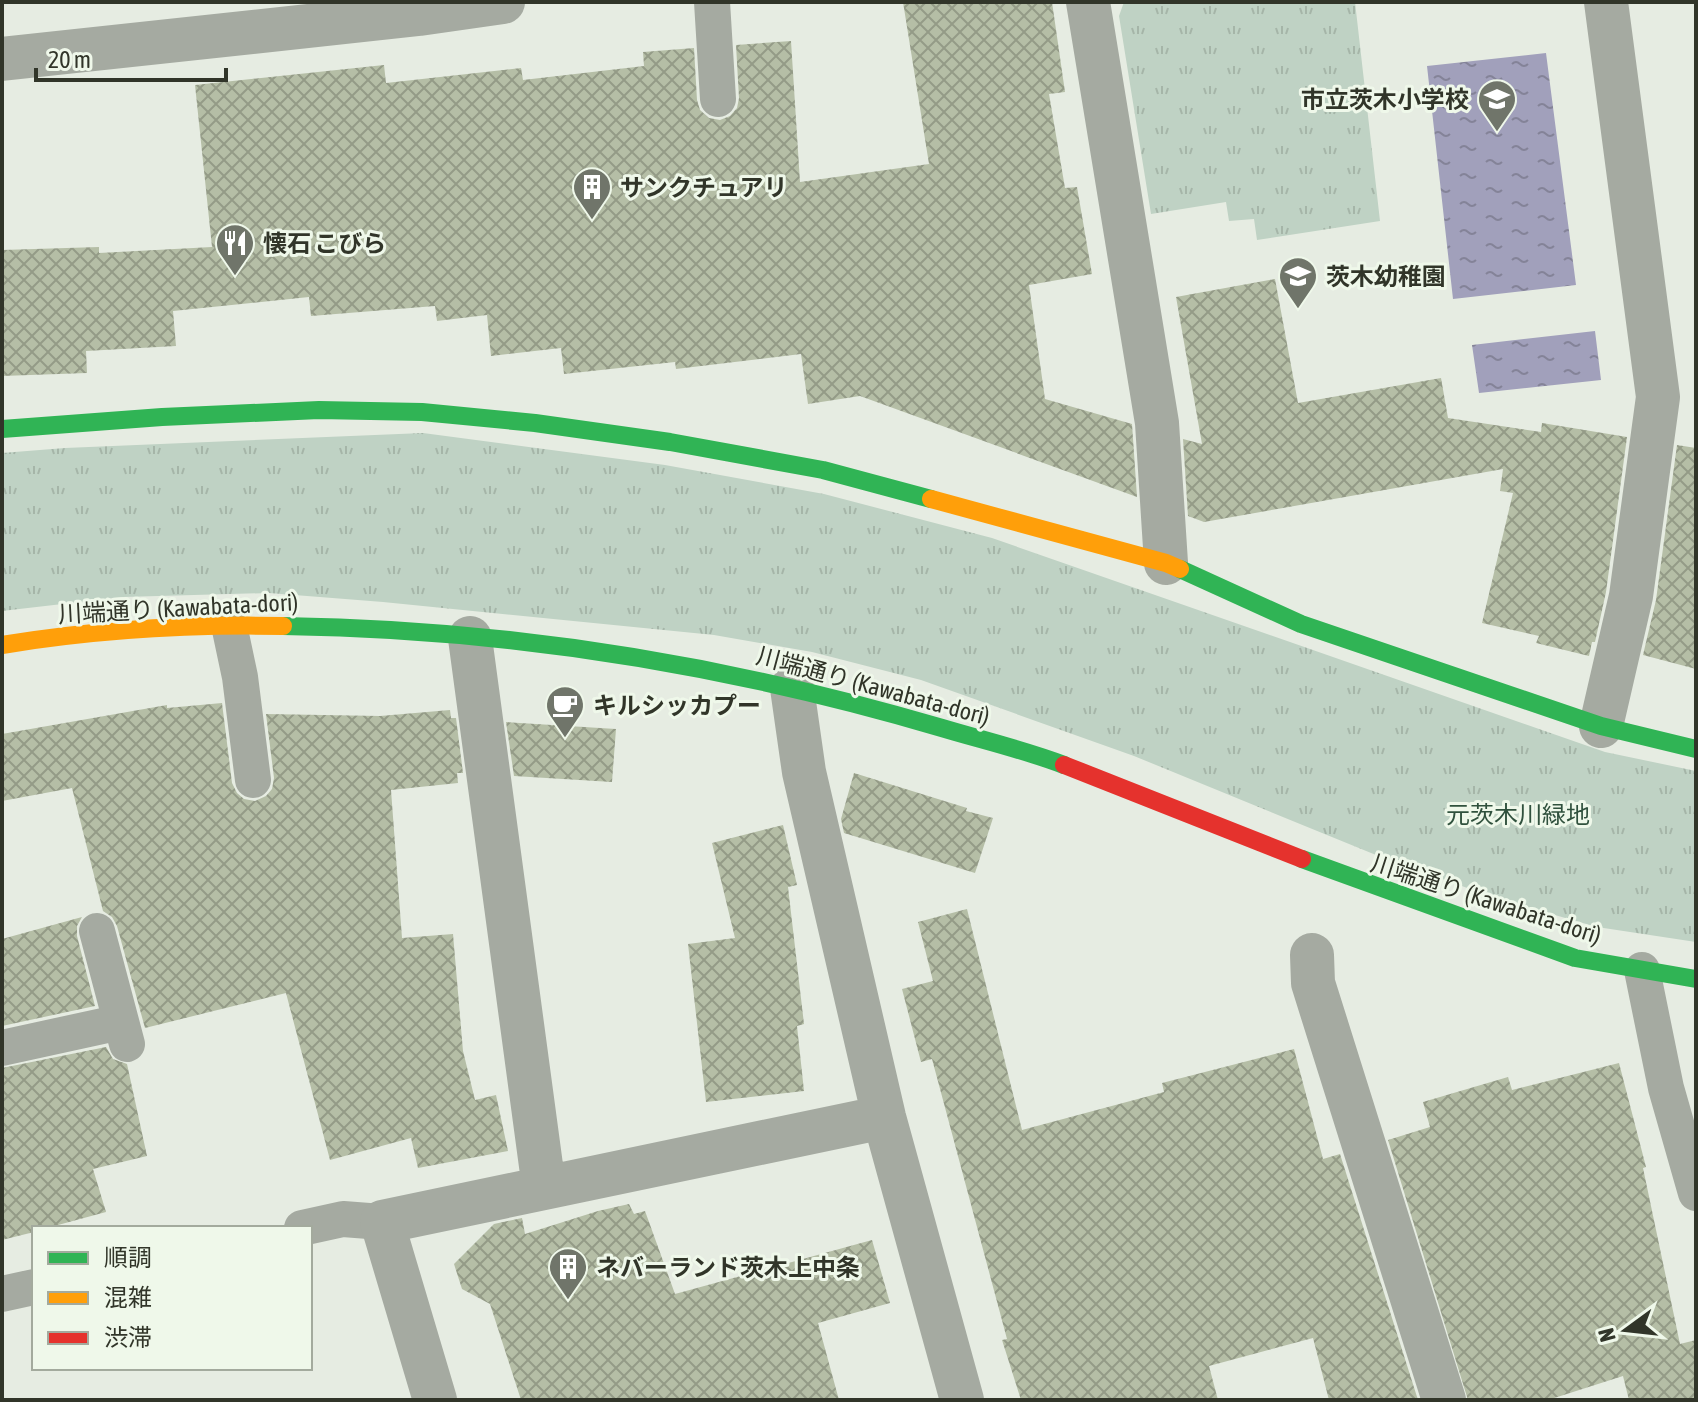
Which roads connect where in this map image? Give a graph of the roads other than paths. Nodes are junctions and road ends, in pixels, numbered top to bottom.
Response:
1 (503, 2) edge
2 (712, 2) edge
3 (1088, 2) edge
4 (1606, 2) edge
5 (417, 8) edge
6 (2, 59) edge
7 (718, 99) dead end
8 (1677, 396) edge
9 (2, 429) edge
10 (1166, 563) junction
11 (229, 625) junction
12 (470, 638) junction
13 (2, 645) edge
14 (792, 688) junction
15 (1601, 726) junction
16 (1696, 749) edge
17 (253, 780) dead end
18 (97, 931) dead end
19 (1312, 955) dead end
20 (1642, 970) junction
21 (1696, 979) edge
22 (2, 1048) edge
23 (884, 1117) junction
24 (544, 1188) junction
25 (1696, 1193) edge
26 (382, 1222) junction
27 (311, 1226) edge
28 (32, 1287) edge
29 (2, 1294) edge
30 (435, 1400) edge
31 (962, 1400) edge
32 (1444, 1400) edge

1 - 5 street
2 - 7 lane
3 - 10 street
4 - 8 street
5 - 6 street
8 - 15 street
9 - 10 street
10 - 15 street
11 - 12 street, 川端通り (Kawabata-dori)
11 - 13 street, 川端通り (Kawabata-dori)
11 - 17 lane
12 - 14 street, 川端通り (Kawabata-dori)
12 - 24 street
14 - 20 street, 川端通り (Kawabata-dori)
14 - 23 street
15 - 16 street
18 - 22 lane
19 - 32 street
20 - 21 street, 川端通り (Kawabata-dori)
20 - 25 lane
23 - 24 street
23 - 31 street
24 - 26 street
26 - 27 lane
26 - 30 street
28 - 29 lane

